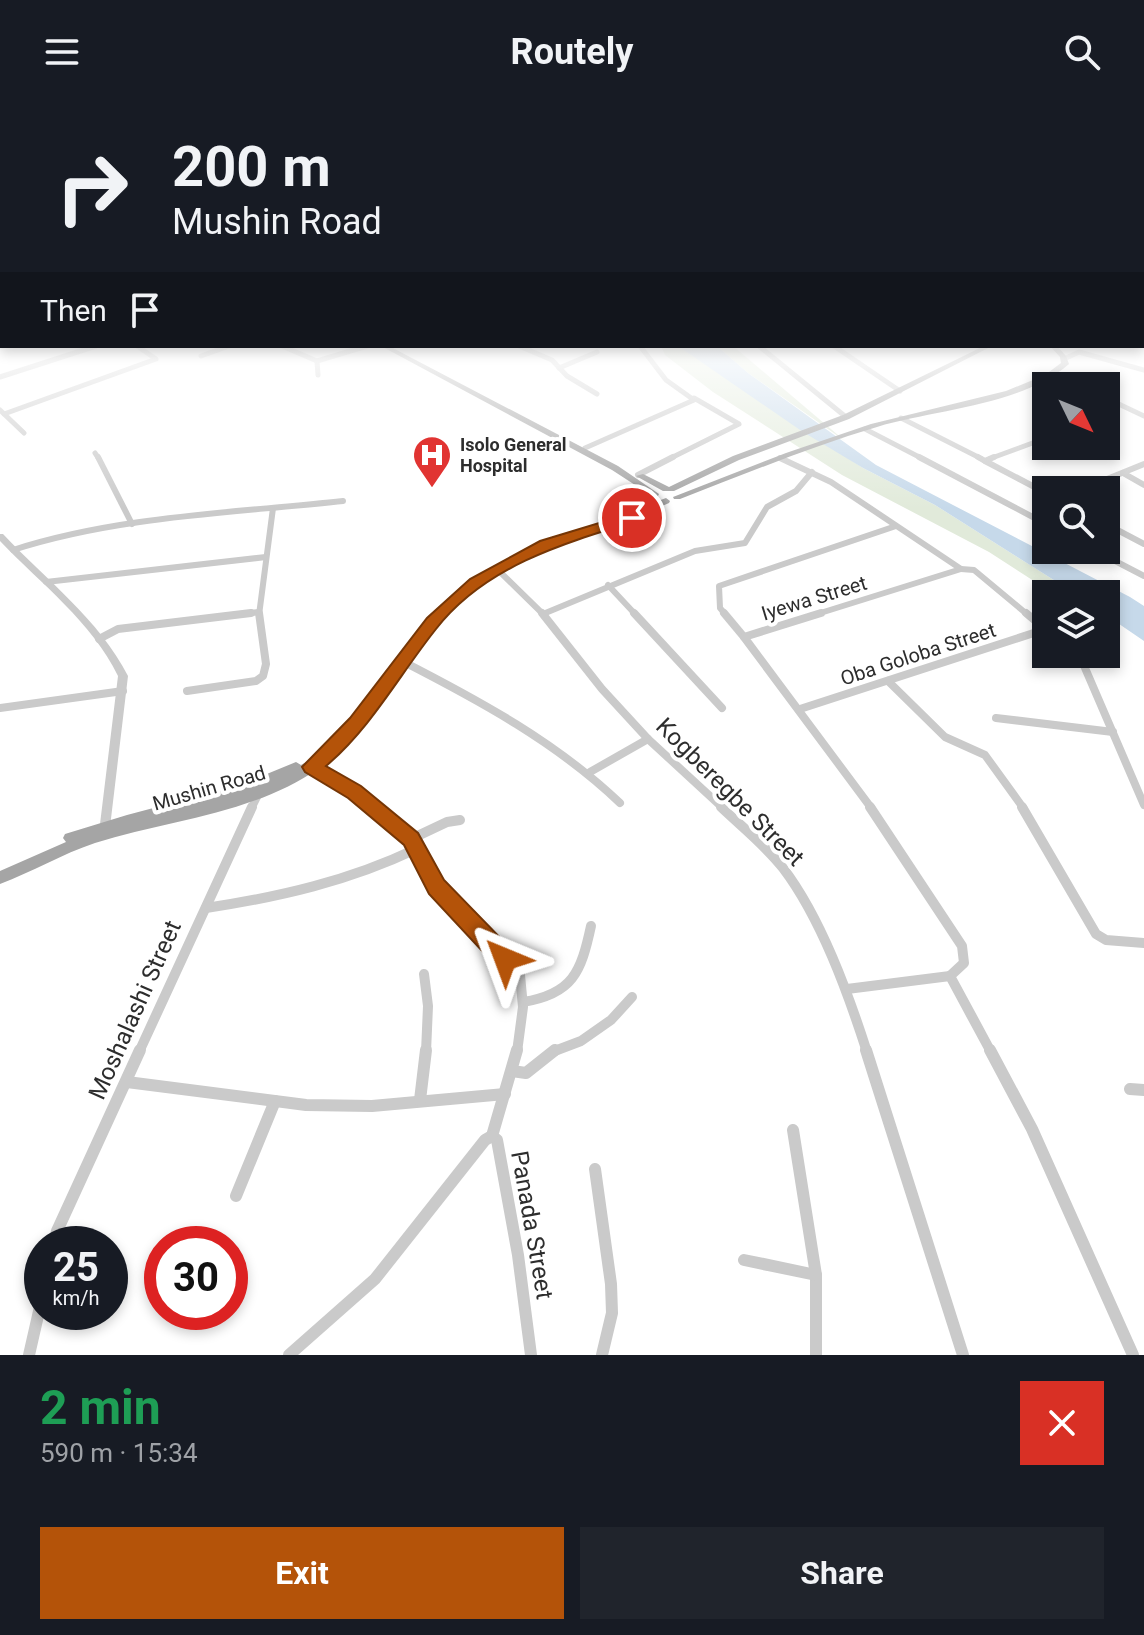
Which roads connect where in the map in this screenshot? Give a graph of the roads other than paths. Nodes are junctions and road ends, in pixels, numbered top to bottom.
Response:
1 (59, 392) edge
2 (472, 392) edge
3 (480, 392) edge
4 (594, 392) edge
5 (685, 392) edge
6 (812, 392) edge
7 (897, 392) edge
8 (1007, 392) edge
9 (597, 394) dead end
10 (694, 398) junction
11 (1120, 405) edge
12 (2, 412) edge
13 (1144, 416) edge
14 (842, 418) junction
15 (901, 418) junction
16 (862, 430) junction
17 (24, 433) dead end
18 (1032, 443) edge
19 (585, 448) junction
20 (95, 453) dead end
21 (780, 458) junction
22 (985, 461) junction
23 (1144, 464) edge
24 (812, 472) junction
25 (1123, 473) junction
26 (638, 475) junction
27 (1115, 476) edge
28 (1144, 485) edge
29 (1032, 486) edge
30 (666, 495) junction
31 (343, 501) dead end
32 (273, 508) junction
33 (1032, 517) edge
34 (132, 524) junction
35 (896, 526) junction
36 (1120, 531) edge
37 (0, 536) edge
38 (1144, 544) edge
39 (13, 550) junction
40 (266, 557) junction
41 (1120, 564) edge
42 (497, 569) junction
43 (961, 569) junction
44 (1144, 576) edge
45 (46, 582) junction
46 (608, 585) junction
47 (259, 612) junction
48 (543, 614) junction
49 (1032, 618) edge
50 (1032, 633) edge
51 (744, 637) junction
52 (99, 639) junction
53 (402, 661) junction
54 (1085, 668) edge
55 (888, 681) junction
56 (123, 691) junction
57 (187, 691) dead end
58 (0, 708) edge
59 (722, 708) dead end
60 (800, 709) junction
61 (996, 718) dead end
62 (1113, 732) junction
63 (648, 739) junction
64 (311, 767) junction
65 (590, 772) junction
66 (258, 795) junction
67 (620, 803) dead end
68 (1144, 805) edge
69 (460, 820) dead end
70 (106, 824) junction
71 (413, 844) junction
72 (0, 869) edge
73 (0, 878) edge
74 (206, 908) junction
75 (591, 926) dead end
76 (1144, 943) edge
77 (424, 974) dead end
78 (950, 976) junction
79 (847, 989) junction
80 (632, 997) dead end
81 (523, 1002) junction
82 (512, 1071) junction
83 (127, 1082) junction
84 (1130, 1089) dead end
85 (1144, 1090) edge
86 (505, 1094) junction
87 (420, 1100) junction
88 (275, 1101) junction
89 (793, 1130) dead end
90 (492, 1136) junction
91 (595, 1169) dead end
92 (236, 1196) dead end
93 (59, 1226) edge
94 (744, 1260) dead end
95 (816, 1275) junction
96 (35, 1330) edge
97 (29, 1355) edge
98 (289, 1355) edge
99 (531, 1355) edge
100 (602, 1355) edge
101 (816, 1355) edge
102 (963, 1355) edge
103 (1133, 1355) edge

1 - 12 street
2 - 30 main road
3 - 19 main road
4 - 9 street
5 - 10 street
6 - 14 street
7 - 14 main road
8 - 15 main road
10 - 19 street
10 - 26 street
11 - 13 street
12 - 17 street
14 - 30 main road
15 - 16 main road
15 - 22 street
16 - 21 main road
16 - 33 street
18 - 22 street
19 - 26 main road
20 - 34 street
21 - 24 street
21 - 30 main road
22 - 29 street
23 - 25 street
24 - 35 street
24 - 46 street
25 - 27 street
25 - 28 street
26 - 30 main road
30 - 42 main road, Mushin Road
30 - 70 main road, Mushin Road
31 - 32 street
32 - 34 street
32 - 40 street
34 - 39 street
35 - 43 street
35 - 51 street
36 - 38 street
37 - 39 street
39 - 45 street
40 - 45 street
40 - 47 street
41 - 44 street
42 - 48 street, Kogberegbe Street
42 - 53 main road, Mushin Road
43 - 49 street
43 - 51 street, Iyewa Street
45 - 52 street
46 - 48 street
46 - 59 street
47 - 52 street
47 - 57 street
48 - 63 street, Kogberegbe Street
50 - 55 street, Oba Goloba Street
51 - 60 street, Iyewa Street
52 - 56 street
53 - 64 main road, Mushin Road
53 - 65 street
54 - 62 street
55 - 60 street, Oba Goloba Street
55 - 76 street
56 - 58 street
56 - 70 street
60 - 78 street, Iyewa Street
61 - 62 street
62 - 68 street
63 - 65 street
63 - 79 street, Kogberegbe Street
64 - 66 main road, Mushin Road
64 - 71 street, Panada Street
65 - 67 street
66 - 73 main road, Mushin Road
66 - 74 street, Moshalashi Street
69 - 71 street
70 - 72 main road, Mushin Road
71 - 74 street
71 - 81 street, Panada Street
74 - 83 street, Moshalashi Street
75 - 81 street
77 - 87 street
78 - 79 street
78 - 103 street
79 - 102 street, Kogberegbe Street
80 - 82 street
81 - 82 street, Panada Street
82 - 86 street, Panada Street
83 - 88 street
83 - 93 street, Moshalashi Street
84 - 85 street
86 - 87 street
86 - 90 street, Panada Street
87 - 88 street
88 - 92 street
89 - 95 street
90 - 98 street
90 - 99 street, Panada Street
91 - 100 street
94 - 95 street
95 - 101 street
96 - 97 street

